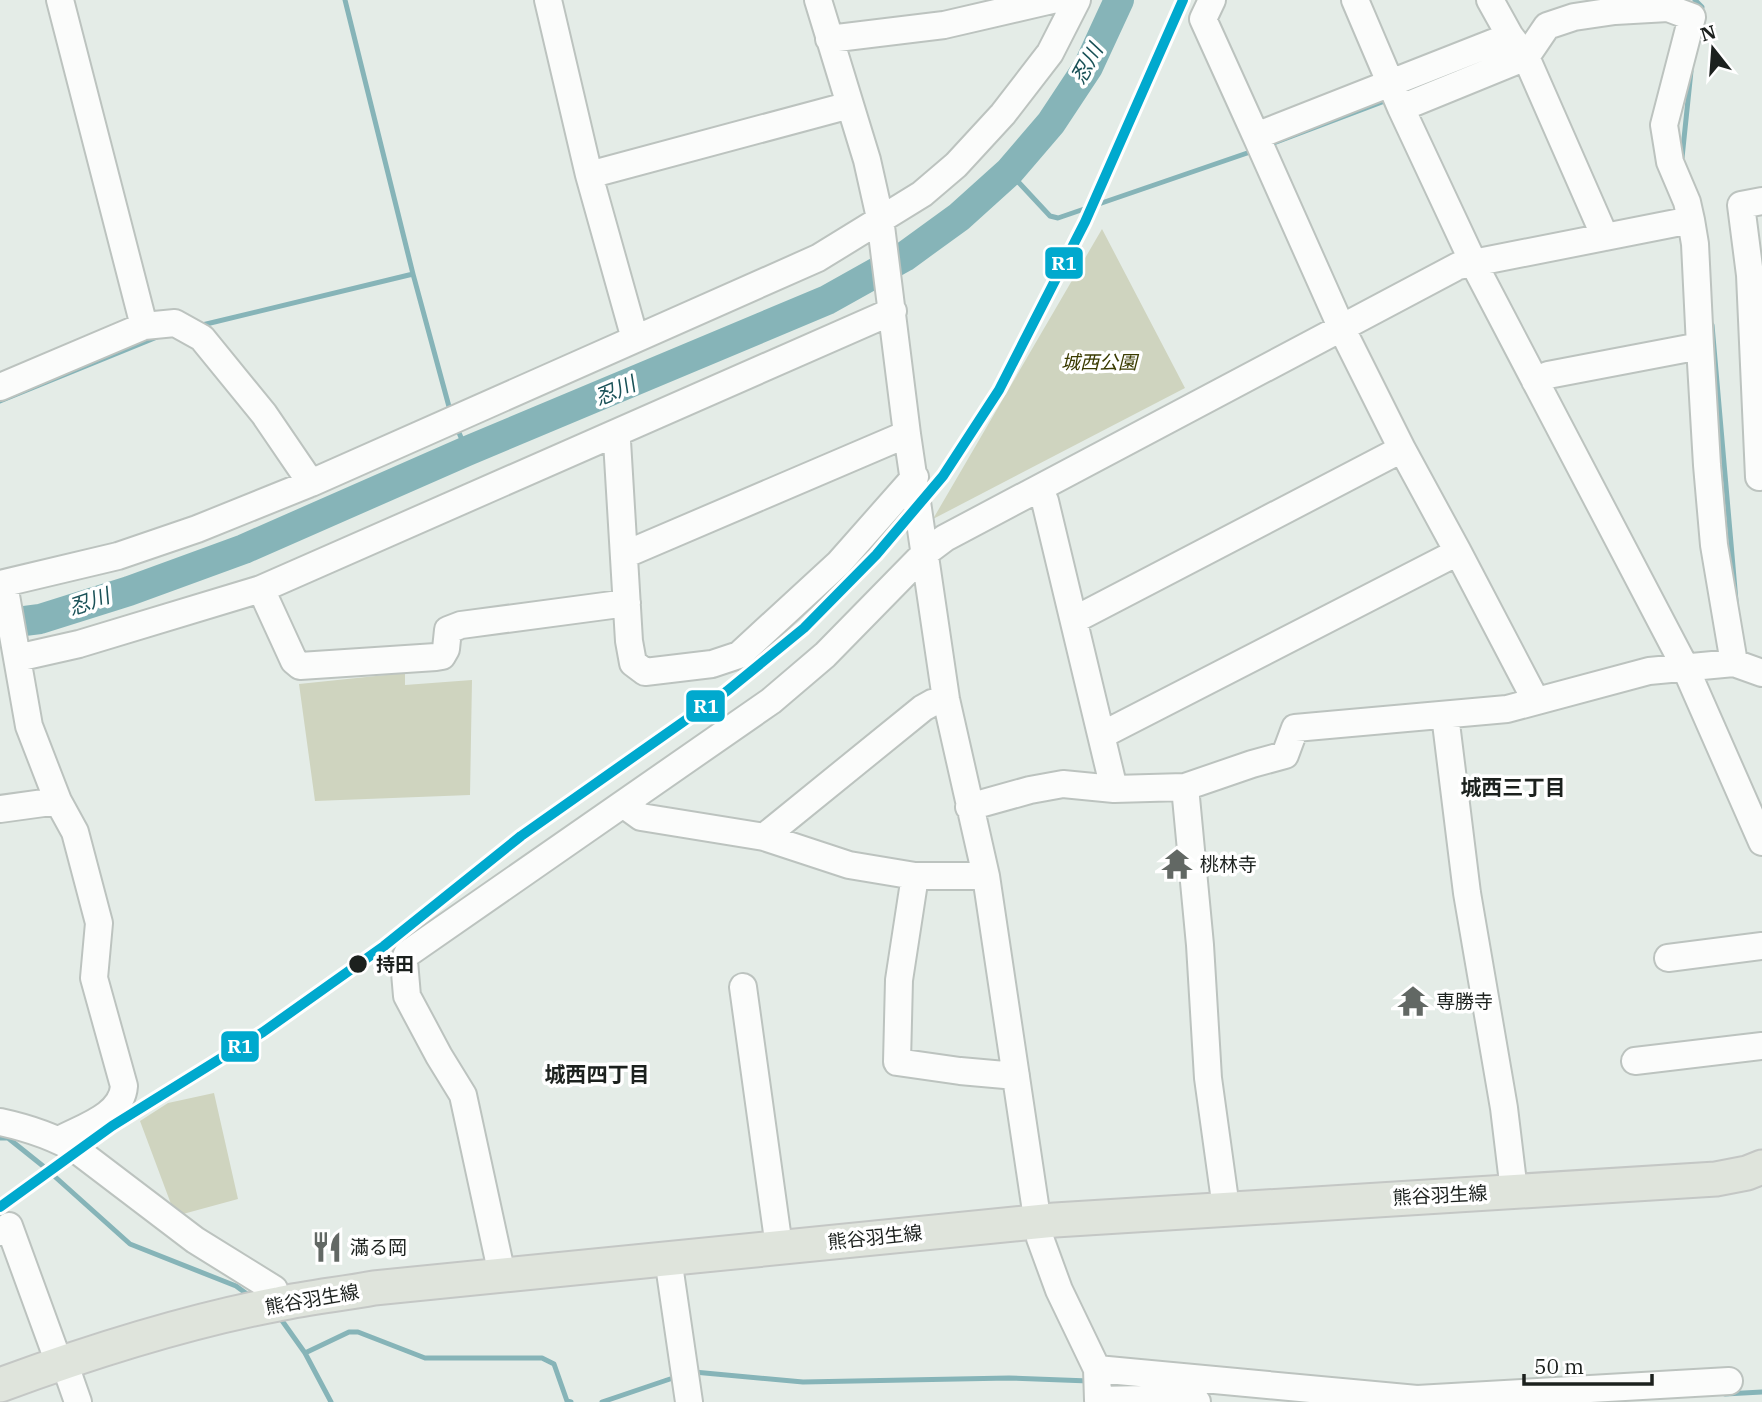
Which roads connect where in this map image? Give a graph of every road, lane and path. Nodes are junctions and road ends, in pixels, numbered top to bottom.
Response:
1 (61, 0) edge
2 (548, 0) edge
3 (818, 0) edge
4 (1052, 0) edge
5 (1077, 0) edge
6 (1212, 0) edge
7 (1355, 0) edge
8 (1490, 0) edge
9 (1510, 36) junction
10 (829, 38) junction
11 (1526, 57) junction
12 (1390, 84) junction
13 (850, 105) junction
14 (1401, 108) junction
15 (1256, 136) junction
16 (589, 175) junction
17 (1762, 201) edge
18 (1691, 220) junction
19 (881, 223) junction
20 (1605, 237) junction
21 (1474, 264) junction
22 (892, 311) junction
23 (144, 326) junction
24 (1342, 329) junction
25 (635, 339) junction
26 (1700, 346) junction
27 (1535, 381) junction
28 (0, 387) edge
29 (907, 434) junction
30 (614, 435) junction
31 (1402, 449) junction
32 (915, 477) junction
33 (1759, 477) dead end
34 (311, 483) junction
35 (1038, 489) junction
36 (1458, 552) junction
37 (925, 553) junction
38 (624, 555) junction
39 (2, 584) edge
40 (261, 589) junction
41 (628, 603) junction
42 (1074, 620) junction
43 (17, 655) junction
44 (1734, 663) junction
45 (1685, 667) junction
46 (1762, 673) edge
47 (946, 699) junction
48 (1536, 701) junction
49 (1446, 722) junction
50 (1102, 735) junction
51 (1185, 787) junction
52 (1114, 789) junction
53 (58, 801) junction
54 (623, 804) junction
55 (969, 807) junction
56 (0, 809) edge
57 (764, 837) junction
58 (1762, 842) edge
59 (915, 876) junction
60 (986, 876) junction
61 (1762, 946) edge
62 (1668, 958) dead end
63 (743, 986) dead end
64 (1762, 1046) edge
65 (1635, 1061) dead end
66 (1016, 1076) junction
67 (0, 1122) edge
68 (59, 1140) junction
69 (1762, 1167) edge
70 (1514, 1191) junction
71 (1226, 1208) junction
72 (1038, 1222) junction
73 (0, 1232) edge
74 (779, 1247) junction
75 (668, 1258) junction
76 (502, 1275) junction
77 (277, 1304) junction
78 (62, 1362) junction
79 (1729, 1381) dead end
80 (0, 1385) edge
81 (1097, 1387) edge
82 (1556, 1397) edge
83 (78, 1402) edge
84 (689, 1402) edge
85 (1197, 1402) edge

1 - 23 street
2 - 16 street
3 - 10 street
4 - 10 street
5 - 19 street
6 - 15 street
7 - 12 street
8 - 9 street
9 - 11 street
9 - 12 street
10 - 13 street
11 - 14 street
11 - 18 street
11 - 20 street
12 - 14 street
12 - 15 street
13 - 16 street
13 - 19 street
14 - 21 street
15 - 24 street
16 - 25 street
17 - 33 street
18 - 20 street
18 - 26 street
19 - 22 street
19 - 25 street
20 - 21 street
21 - 24 street
21 - 27 street
22 - 29 street
22 - 30 street
23 - 28 street
23 - 34 street
24 - 31 street
24 - 35 street
25 - 34 street
26 - 27 street
26 - 44 street
27 - 45 street
29 - 32 street
29 - 38 street
30 - 38 street
30 - 40 street
31 - 36 street
31 - 42 street
32 - 37 street
32 - 41 street
34 - 39 street
35 - 37 street
35 - 42 street
36 - 48 street
36 - 50 street
37 - 47 street
37 - 54 street
38 - 41 street
39 - 43 street
40 - 41 street
40 - 43 street
42 - 50 street
43 - 53 street
44 - 45 street
44 - 46 street
45 - 48 street
45 - 58 street
47 - 55 street
47 - 57 street
48 - 49 street
49 - 51 street
49 - 70 street
50 - 52 street
51 - 52 street
51 - 71 street
52 - 55 street
53 - 56 street
53 - 68 street
54 - 57 street
54 - 76 street
55 - 60 street
57 - 59 street
59 - 60 street
59 - 66 street
60 - 66 street
61 - 62 street
63 - 74 street
64 - 65 street
66 - 72 street
67 - 68 street
68 - 77 street
69 - 70 main road, 熊谷羽生線
70 - 71 main road, 熊谷羽生線
71 - 72 main road, 熊谷羽生線
72 - 74 main road, 熊谷羽生線
72 - 81 street
73 - 78 street
74 - 75 main road, 熊谷羽生線
75 - 76 main road, 熊谷羽生線
75 - 84 street
76 - 77 main road, 熊谷羽生線
77 - 78 main road, 熊谷羽生線
78 - 80 main road, 熊谷羽生線
78 - 83 street
79 - 82 street
81 - 82 street
81 - 85 street

